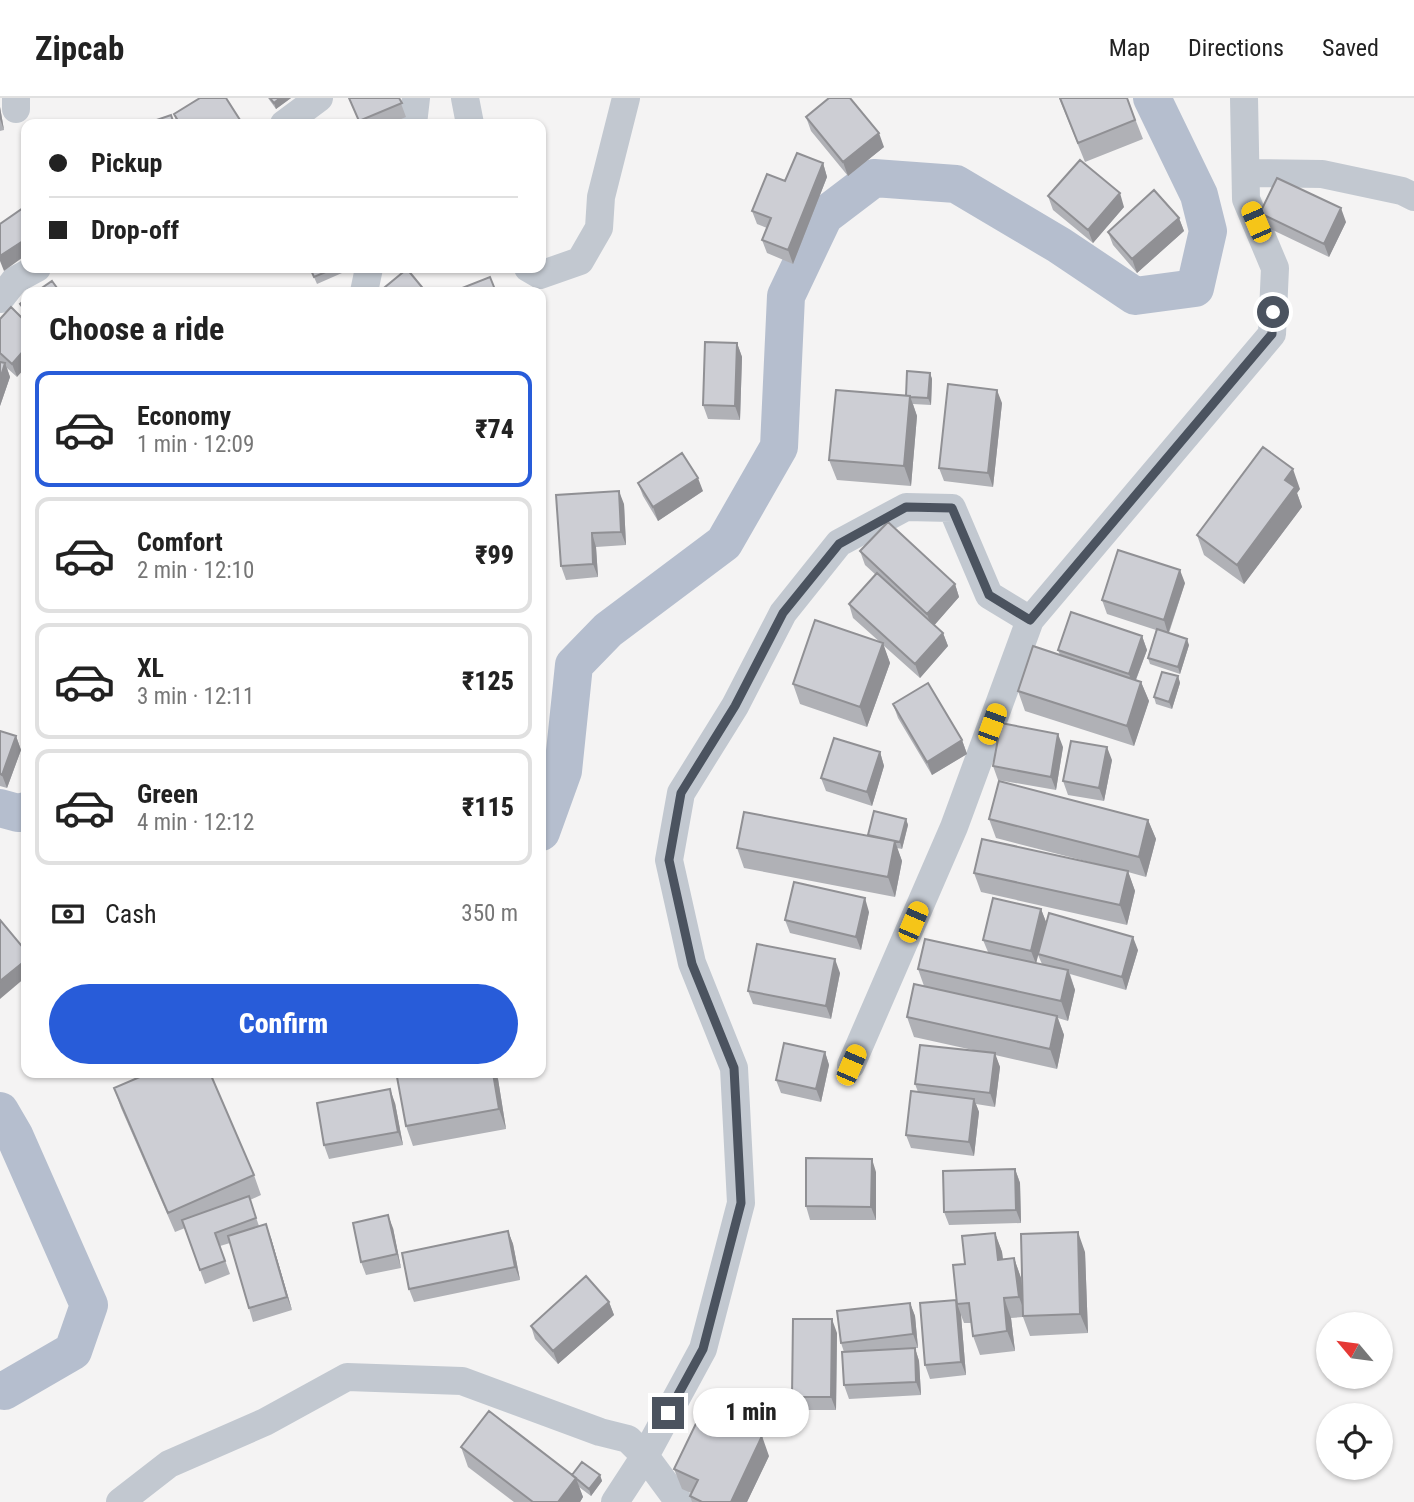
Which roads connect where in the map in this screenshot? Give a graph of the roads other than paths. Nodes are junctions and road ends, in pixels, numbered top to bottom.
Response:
1 (319, 98) edge
2 (416, 98) edge
3 (465, 98) edge
4 (626, 98) edge
5 (1152, 98) edge
6 (1244, 98) edge
7 (291, 119) edge
8 (414, 119) edge
9 (469, 119) edge
10 (1246, 173) junction
11 (1414, 197) edge
12 (28, 273) edge
13 (546, 273) edge
14 (0, 299) edge
15 (1030, 620) junction
16 (0, 808) edge
17 (21, 812) edge
18 (546, 818) edge
19 (851, 1065) dead end
20 (0, 1111) edge
21 (0, 1390) edge
22 (645, 1456) junction
23 (120, 1502) edge
24 (615, 1502) edge
25 (679, 1502) edge

1 - 7 street
2 - 8 street
3 - 9 street
4 - 13 street
5 - 18 main road
6 - 10 street
10 - 11 street
10 - 15 street
12 - 14 street
15 - 19 street
15 - 22 street
16 - 17 main road
20 - 21 main road
22 - 23 street
22 - 24 street
22 - 25 street

